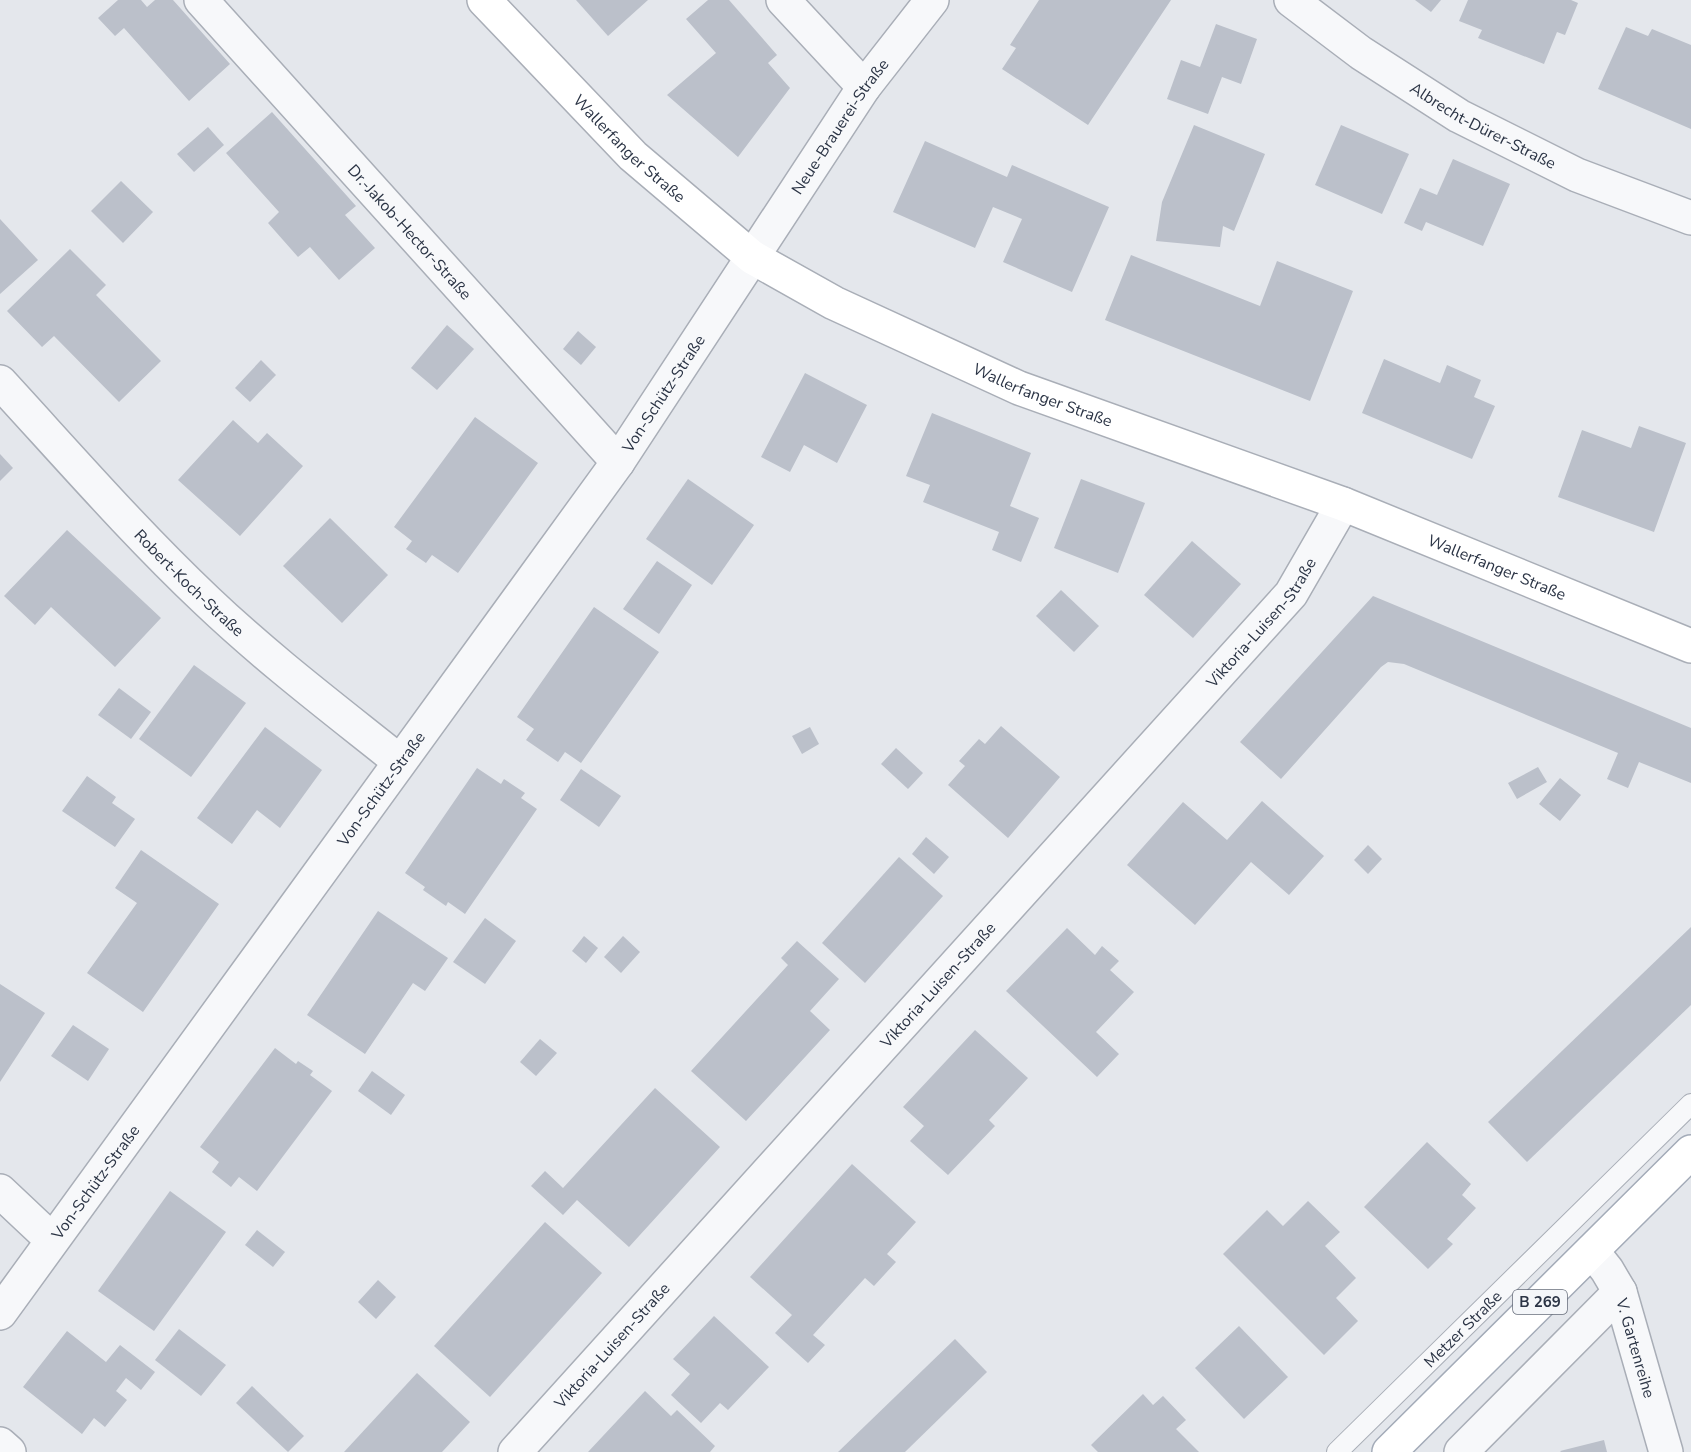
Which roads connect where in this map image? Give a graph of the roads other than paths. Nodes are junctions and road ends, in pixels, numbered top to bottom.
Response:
1 (201, 0) edge
2 (484, 0) edge
3 (783, 0) edge
4 (932, 0) edge
5 (1291, 0) edge
6 (864, 87) junction
7 (1691, 218) edge
8 (752, 257) junction
9 (0, 382) edge
10 (618, 462) junction
11 (1343, 504) junction
12 (1691, 646) edge
13 (399, 761) junction
14 (1691, 1104) edge
15 (1691, 1152) edge
16 (0, 1191) edge
17 (52, 1240) junction
18 (1592, 1251) junction
19 (1620, 1292) junction
20 (0, 1313) edge
21 (0, 1444) edge
22 (9, 1452) edge
23 (515, 1452) edge
24 (1337, 1452) edge
25 (1389, 1452) edge
26 (1461, 1452) edge
27 (1666, 1452) edge

1 - 10 street, Dr.-Jakob-Hector-Straße
2 - 8 main road, Wallerfanger Straße
3 - 6 street
4 - 6 street, Neue-Brauerei-Straße
5 - 7 street, Albrecht-Dürer-Straße
6 - 8 street, Neue-Brauerei-Straße
8 - 10 street, Von-Schütz-Straße
8 - 11 main road, Wallerfanger Straße
9 - 13 street, Robert-Koch-Straße
10 - 13 street, Von-Schütz-Straße
11 - 12 main road, Wallerfanger Straße
11 - 23 street, Viktoria-Luisen-Straße
13 - 17 street, Von-Schütz-Straße
14 - 24 lane, Metzer Straße
15 - 18 main road, B 269
16 - 17 street
17 - 20 street, Von-Schütz-Straße
18 - 19 street, V. Gartenreihe
18 - 25 main road, B 269
19 - 26 street
19 - 27 street, V. Gartenreihe
21 - 22 street

